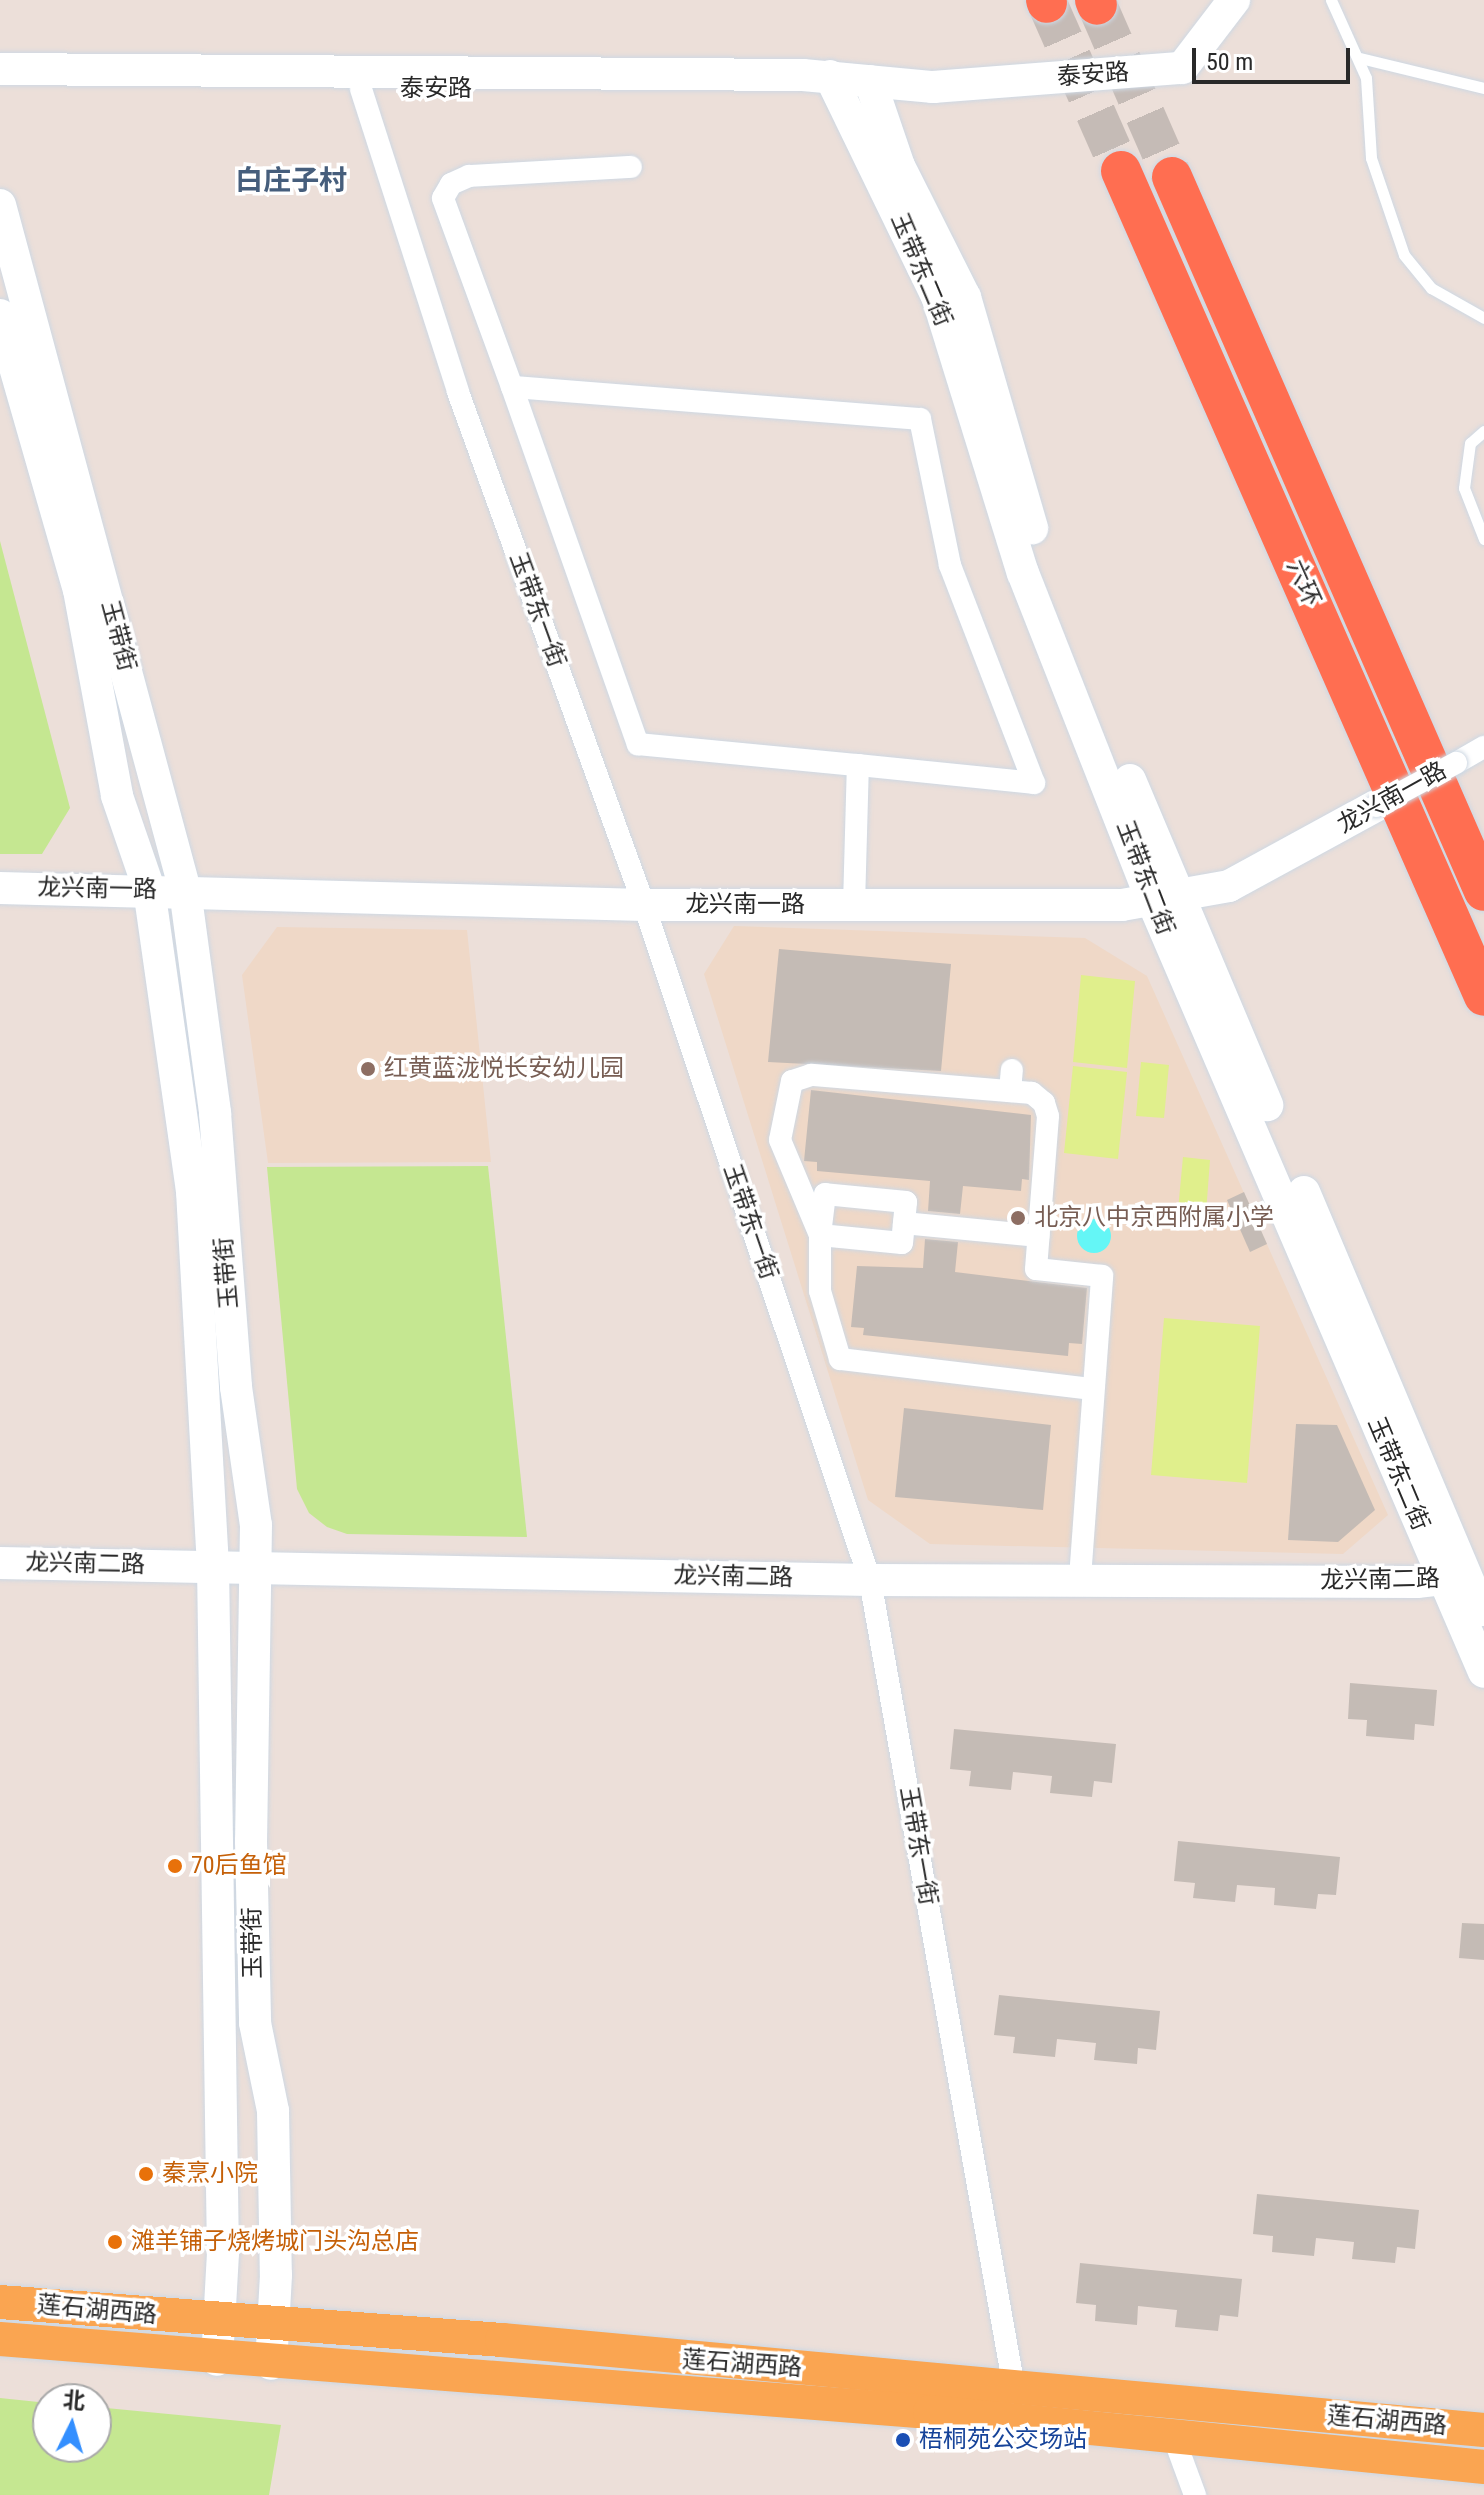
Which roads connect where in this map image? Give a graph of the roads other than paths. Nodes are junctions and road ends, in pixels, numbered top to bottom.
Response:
1 (1234, 0) edge
2 (1331, 0) edge
3 (1360, 58) junction
4 (0, 69) edge
5 (870, 81) junction
6 (832, 84) junction
7 (0, 88) edge
8 (1484, 88) edge
9 (361, 89) junction
10 (631, 167) dead end
11 (1121, 171) tunnel mouth
12 (1172, 177) tunnel mouth
13 (0, 205) edge
14 (0, 315) edge
15 (1484, 318) edge
16 (512, 387) junction
17 (1484, 431) edge
18 (1484, 539) edge
19 (1484, 747) edge
20 (858, 765) junction
21 (1376, 806) joint
22 (0, 888) edge
23 (149, 889) junction
24 (185, 890) junction
25 (1484, 891) edge
26 (1165, 900) junction
27 (644, 905) junction
28 (854, 905) junction
29 (1484, 996) edge
30 (904, 1223) junction
31 (820, 1235) junction
32 (1038, 1236) junction
33 (1092, 1389) junction
34 (0, 1563) edge
35 (213, 1565) junction
36 (257, 1567) junction
37 (1080, 1578) junction
38 (1454, 1578) junction
39 (870, 1580) junction
40 (1484, 1618) edge
41 (1484, 1672) edge
42 (0, 2302) edge
43 (220, 2318) junction
44 (274, 2323) junction
45 (0, 2339) edge
46 (217, 2360) junction
47 (271, 2364) junction
48 (1014, 2388) junction
49 (1484, 2430) edge
50 (1174, 2438) junction
51 (1484, 2467) edge
52 (1195, 2495) edge

1 - 5 street, 泰安路
2 - 3 lane
3 - 8 lane
3 - 15 lane
4 - 6 street, 泰安路
5 - 6 street, 泰安路
5 - 26 street, 玉带东二街
6 - 9 street, 泰安路
6 - 26 street, 玉带东二街
7 - 9 street, 泰安路
9 - 27 street, 玉带东一街
10 - 16 street
11 - 29 highway, 六环
12 - 25 highway, 六环
13 - 24 street, 玉带街
14 - 23 street, 玉带街
16 - 20 street
16 - 20 street
17 - 18 lane
19 - 21 street, 龙兴南一路, bridge
20 - 28 street
21 - 26 street, 龙兴南一路
22 - 23 street, 龙兴南一路
23 - 24 street, 龙兴南一路
23 - 35 street, 玉带街
24 - 27 street, 龙兴南一路
24 - 36 street, 玉带街
26 - 28 street, 龙兴南一路
26 - 38 street, 玉带东二街
27 - 28 street, 龙兴南一路
27 - 39 street, 玉带东一街
30 - 31 street
30 - 31 street
30 - 32 street
31 - 32 street
31 - 33 street
32 - 33 street
33 - 37 street
34 - 35 street, 龙兴南二路
35 - 36 street, 龙兴南二路
35 - 43 street, 玉带街
36 - 39 street, 龙兴南二路
36 - 44 street, 玉带街
37 - 38 street, 龙兴南二路
37 - 39 street, 龙兴南二路
38 - 40 street, 玉带东二街
38 - 41 street, 玉带东二街
39 - 48 street, 玉带东一街
42 - 43 main road, 莲石湖西路
43 - 44 main road, 莲石湖西路
43 - 46 street, 玉带街
44 - 47 street, 玉带街
44 - 48 main road, 莲石湖西路
45 - 46 main road, 莲石湖西路
46 - 47 main road, 莲石湖西路
47 - 50 main road, 莲石湖西路
48 - 49 main road, 莲石湖西路
50 - 51 main road, 莲石湖西路
50 - 52 street

